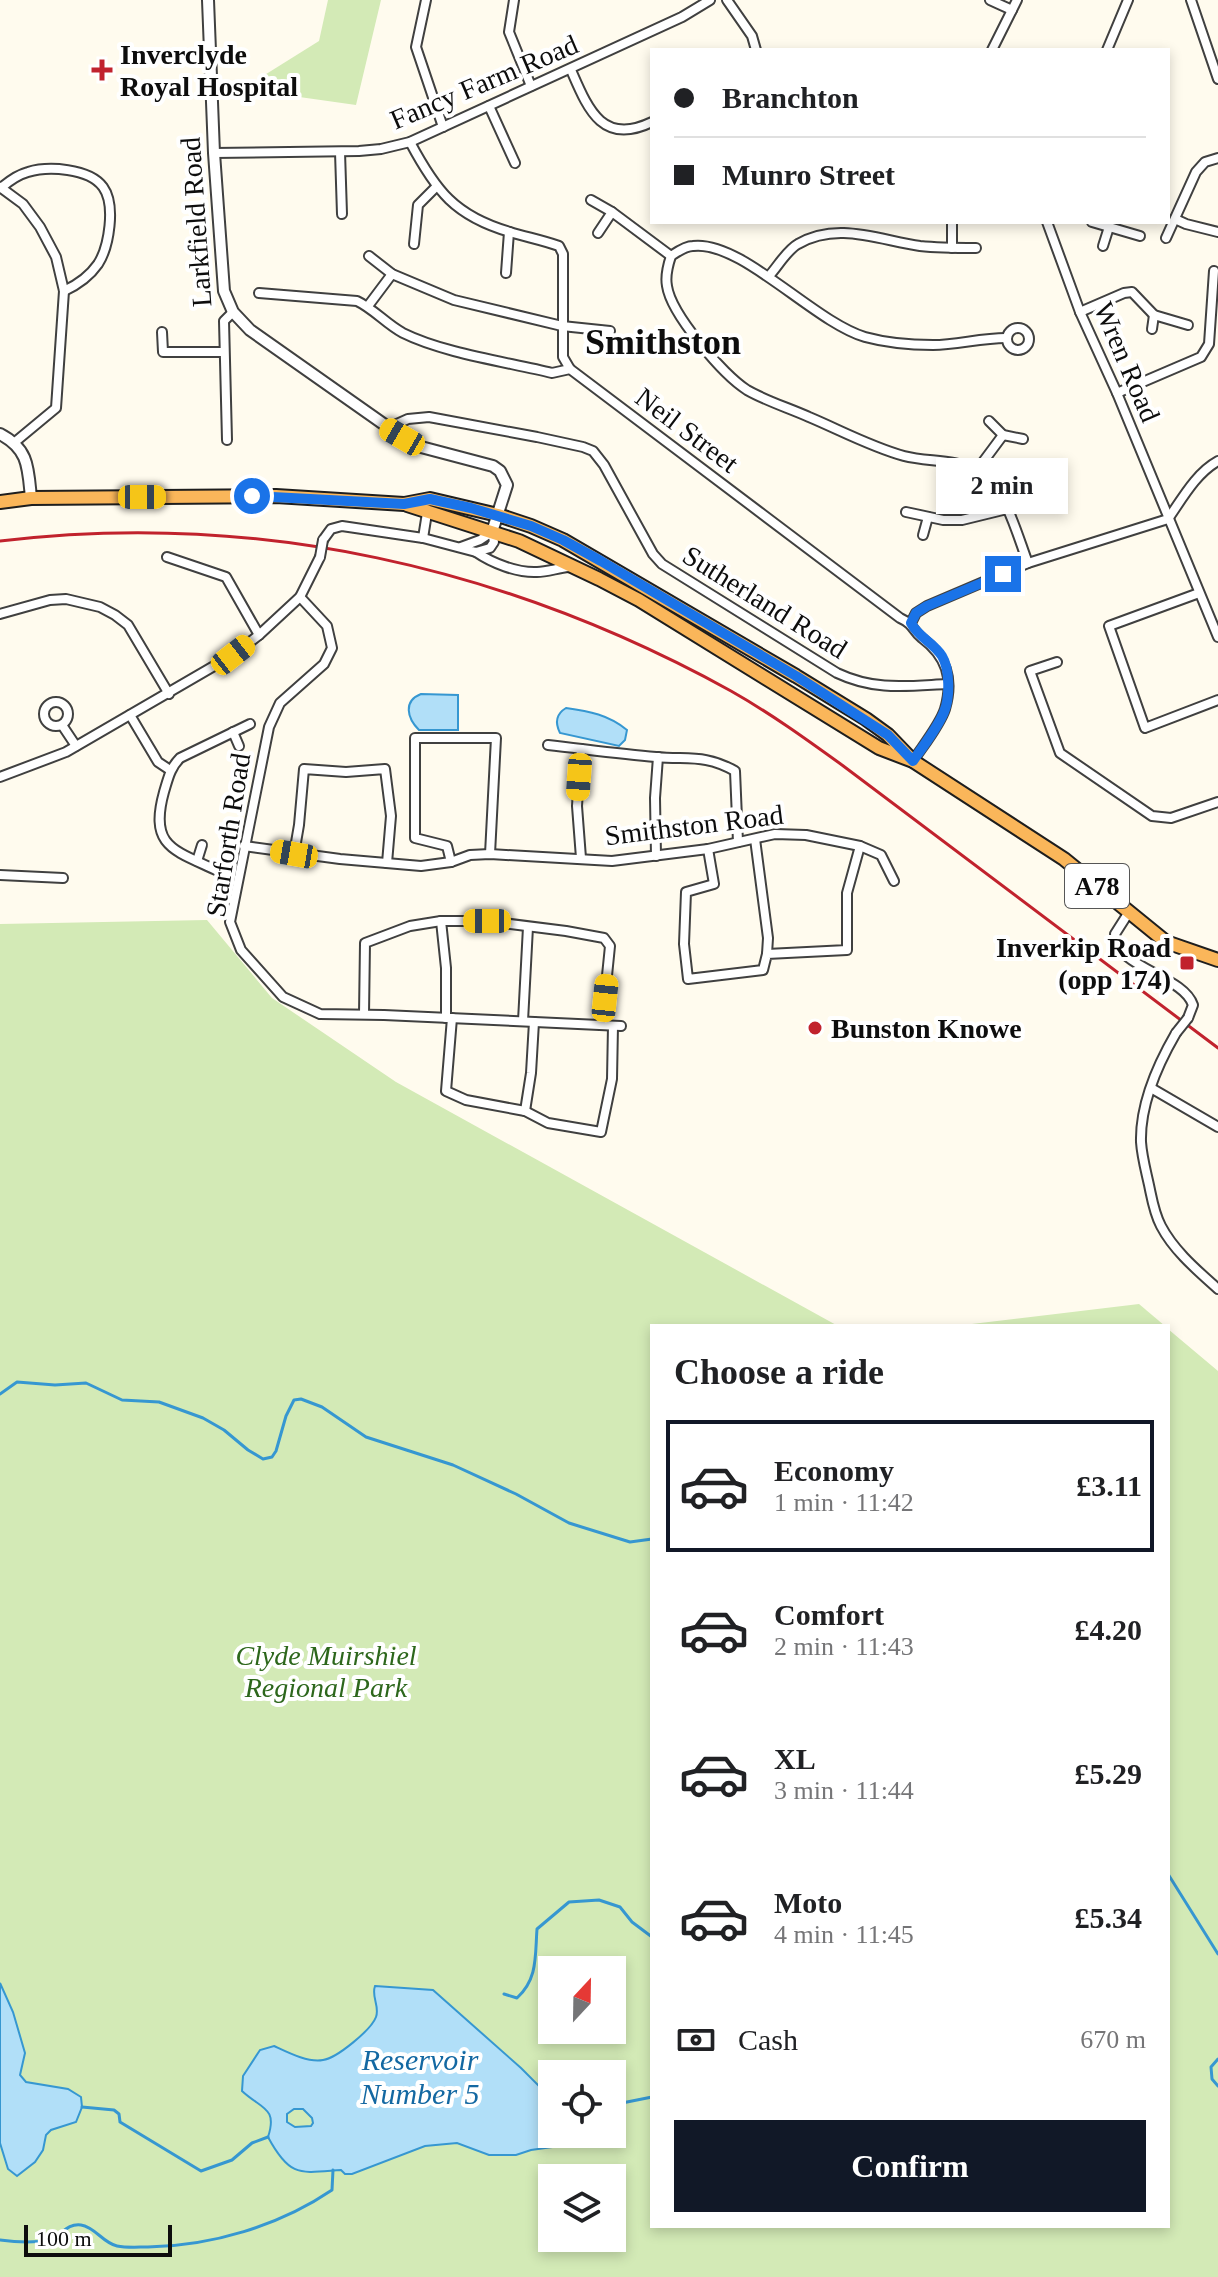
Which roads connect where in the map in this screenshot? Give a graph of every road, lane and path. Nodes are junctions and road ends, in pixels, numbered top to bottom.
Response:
1 (208, 0) edge
2 (426, 0) edge
3 (514, 0) edge
4 (710, 0) edge
5 (727, 0) edge
6 (990, 0) edge
7 (1017, 0) edge
8 (1128, 0) edge
9 (1191, 0) edge
10 (1012, 10) junction
11 (755, 48) edge
12 (993, 48) edge
13 (1108, 48) edge
14 (571, 70) junction
15 (1218, 79) edge
16 (531, 86) junction
17 (489, 106) junction
18 (650, 123) edge
19 (443, 127) junction
20 (410, 142) junction
21 (340, 152) junction
22 (214, 153) junction
23 (1218, 158) edge
24 (515, 163) dead end
25 (436, 187) junction
26 (1, 188) edge
27 (591, 200) dead end
28 (612, 212) junction
29 (342, 214) dead end
30 (1175, 219) junction
31 (952, 224) edge
32 (1051, 224) edge
33 (1099, 224) edge
34 (1109, 227) junction
35 (509, 232) junction
36 (1218, 232) edge
37 (598, 233) dead end
38 (1140, 236) dead end
39 (1166, 238) dead end
40 (414, 244) dead end
41 (1103, 246) dead end
42 (952, 248) junction
43 (976, 248) dead end
44 (369, 256) dead end
45 (671, 256) junction
46 (1214, 271) dead end
47 (506, 273) dead end
48 (392, 274) junction
49 (769, 276) junction
50 (64, 291) junction
51 (259, 293) dead end
52 (368, 306) junction
53 (233, 312) junction
54 (1080, 312) junction
55 (1154, 315) junction
56 (1188, 325) dead end
57 (562, 326) junction
58 (1152, 329) dead end
59 (610, 331) dead end
60 (162, 332) dead end
61 (1006, 338) dead end
62 (223, 352) junction
63 (570, 369) junction
64 (1117, 393) junction
65 (989, 421) dead end
66 (388, 428) junction
67 (0, 434) edge
68 (1003, 435) junction
69 (1023, 439) dead end
70 (227, 440) dead end
71 (15, 442) junction
72 (1218, 461) edge
73 (977, 470) junction
74 (31, 498) junction
75 (0, 502) edge
76 (404, 504) junction
77 (1007, 509) junction
78 (906, 512) dead end
79 (427, 513) junction
80 (498, 515) junction
81 (928, 517) junction
82 (1168, 519) junction
83 (492, 532) junction
84 (923, 535) dead end
85 (423, 538) junction
86 (461, 547) junction
87 (476, 552) junction
88 (167, 557) dead end
89 (1028, 563) junction
90 (574, 566) junction
91 (1199, 593) junction
92 (300, 597) junction
93 (0, 614) edge
94 (911, 623) junction
95 (259, 635) junction
96 (1218, 637) edge
97 (1057, 662) dead end
98 (947, 684) junction
99 (169, 694) junction
100 (1218, 700) edge
101 (130, 715) junction
102 (250, 724) dead end
103 (62, 725) dead end
104 (233, 732) junction
105 (548, 745) dead end
106 (76, 746) junction
107 (239, 746) dead end
108 (581, 749) junction
109 (658, 757) junction
110 (913, 761) junction
111 (170, 770) junction
112 (0, 777) edge
113 (1218, 802) edge
114 (755, 839) junction
115 (738, 842) junction
116 (202, 845) dead end
117 (244, 846) junction
118 (860, 846) junction
119 (708, 849) junction
120 (294, 854) junction
121 (490, 854) junction
122 (656, 856) junction
123 (581, 858) junction
124 (197, 861) junction
125 (451, 862) junction
126 (387, 863) junction
127 (216, 870) dead end
128 (0, 875) edge
129 (63, 878) dead end
130 (894, 881) dead end
131 (1129, 912) junction
132 (441, 921) junction
133 (528, 927) junction
134 (767, 954) junction
135 (1218, 960) edge
136 (364, 1014) junction
137 (449, 1018) junction
138 (523, 1021) junction
139 (534, 1022) junction
140 (602, 1025) junction
141 (1151, 1088) junction
142 (525, 1111) junction
143 (1218, 1127) edge
144 (1218, 1289) edge

1 - 22 street, Larkfield Road
2 - 19 street
3 - 16 street
4 - 14 street, Fancy Farm Road
5 - 11 street
6 - 10 street
7 - 10 street
8 - 13 street
9 - 15 street
10 - 12 street
14 - 16 street, Fancy Farm Road
14 - 18 street
16 - 17 street, Fancy Farm Road
17 - 19 street, Fancy Farm Road
17 - 24 street
19 - 20 street, Fancy Farm Road
20 - 21 street, Fancy Farm Road
20 - 25 street
21 - 22 street, Fancy Farm Road
21 - 29 street
22 - 53 street, Larkfield Road
23 - 30 street
25 - 35 street
25 - 40 street
26 - 50 street
26 - 50 street
27 - 28 street
28 - 37 street
28 - 45 street
30 - 36 street
30 - 39 street
31 - 42 street
32 - 54 street, Wren Road
33 - 34 street
34 - 38 street
34 - 41 street
35 - 47 street
35 - 57 street
42 - 43 street
42 - 49 street
44 - 48 street
45 - 49 street
45 - 73 street
46 - 64 street
48 - 52 street
48 - 57 street
49 - 61 street
50 - 71 street
51 - 52 street
52 - 63 street
53 - 62 street, Larkfield Road
53 - 66 street
54 - 55 street
54 - 64 street, Wren Road
55 - 56 street
55 - 58 street
57 - 59 street
57 - 63 street
60 - 62 street
62 - 70 street, Larkfield Road
63 - 94 street, Neil Street
64 - 82 street, Wren Road
65 - 68 street
66 - 80 street
66 - 98 street, Sutherland Road
67 - 71 street
68 - 69 street
68 - 73 street
71 - 74 street
72 - 82 street
73 - 77 street
74 - 75 highway, A78
74 - 76 highway, A78
76 - 79 highway, A78
76 - 80 highway, A78
77 - 81 street
77 - 89 street
78 - 81 street
79 - 83 highway, A78
79 - 85 street
80 - 83 street
80 - 110 highway, A78
81 - 84 street
82 - 89 street
82 - 91 street, Wren Road
83 - 86 street
83 - 87 street
83 - 90 highway, A78
85 - 86 street
85 - 92 street, bridge
86 - 87 street
87 - 90 street
88 - 95 street
89 - 94 street
90 - 110 highway, A78
91 - 96 street, Wren Road
91 - 100 street
92 - 95 street
92 - 117 street, Starforth Road
93 - 99 street
94 - 98 street, Neil Street
95 - 99 street
97 - 113 street
98 - 110 street
99 - 101 street
101 - 106 street
101 - 111 street
102 - 104 street
103 - 106 street
104 - 107 street
104 - 111 street
105 - 108 street
106 - 112 street
108 - 109 street
108 - 123 street
109 - 115 street
109 - 122 street
110 - 131 highway, A78
111 - 124 street
114 - 115 street, Smithston Road
114 - 118 street, Smithston Road
114 - 134 street
115 - 119 street, Smithston Road
116 - 124 street
117 - 120 street, Smithston Road
117 - 136 street, Starforth Road
118 - 130 street, Smithston Road
118 - 134 street
119 - 122 street, Smithston Road
119 - 134 street
120 - 126 street, Smithston Road
120 - 126 street
121 - 123 street, Smithston Road
121 - 125 street, Smithston Road
121 - 125 street
122 - 123 street, Smithston Road
124 - 127 street
125 - 126 street, Smithston Road
128 - 129 street
131 - 135 highway, A78
131 - 141 street, bridge
132 - 133 street
132 - 136 street
132 - 137 street
133 - 138 street
133 - 140 street
136 - 137 street, Starforth Road
137 - 138 street, Starforth Road
137 - 142 street
138 - 139 street, Starforth Road
139 - 140 street, Starforth Road
139 - 142 street
140 - 142 street, Starforth Road
141 - 143 street
141 - 144 street

